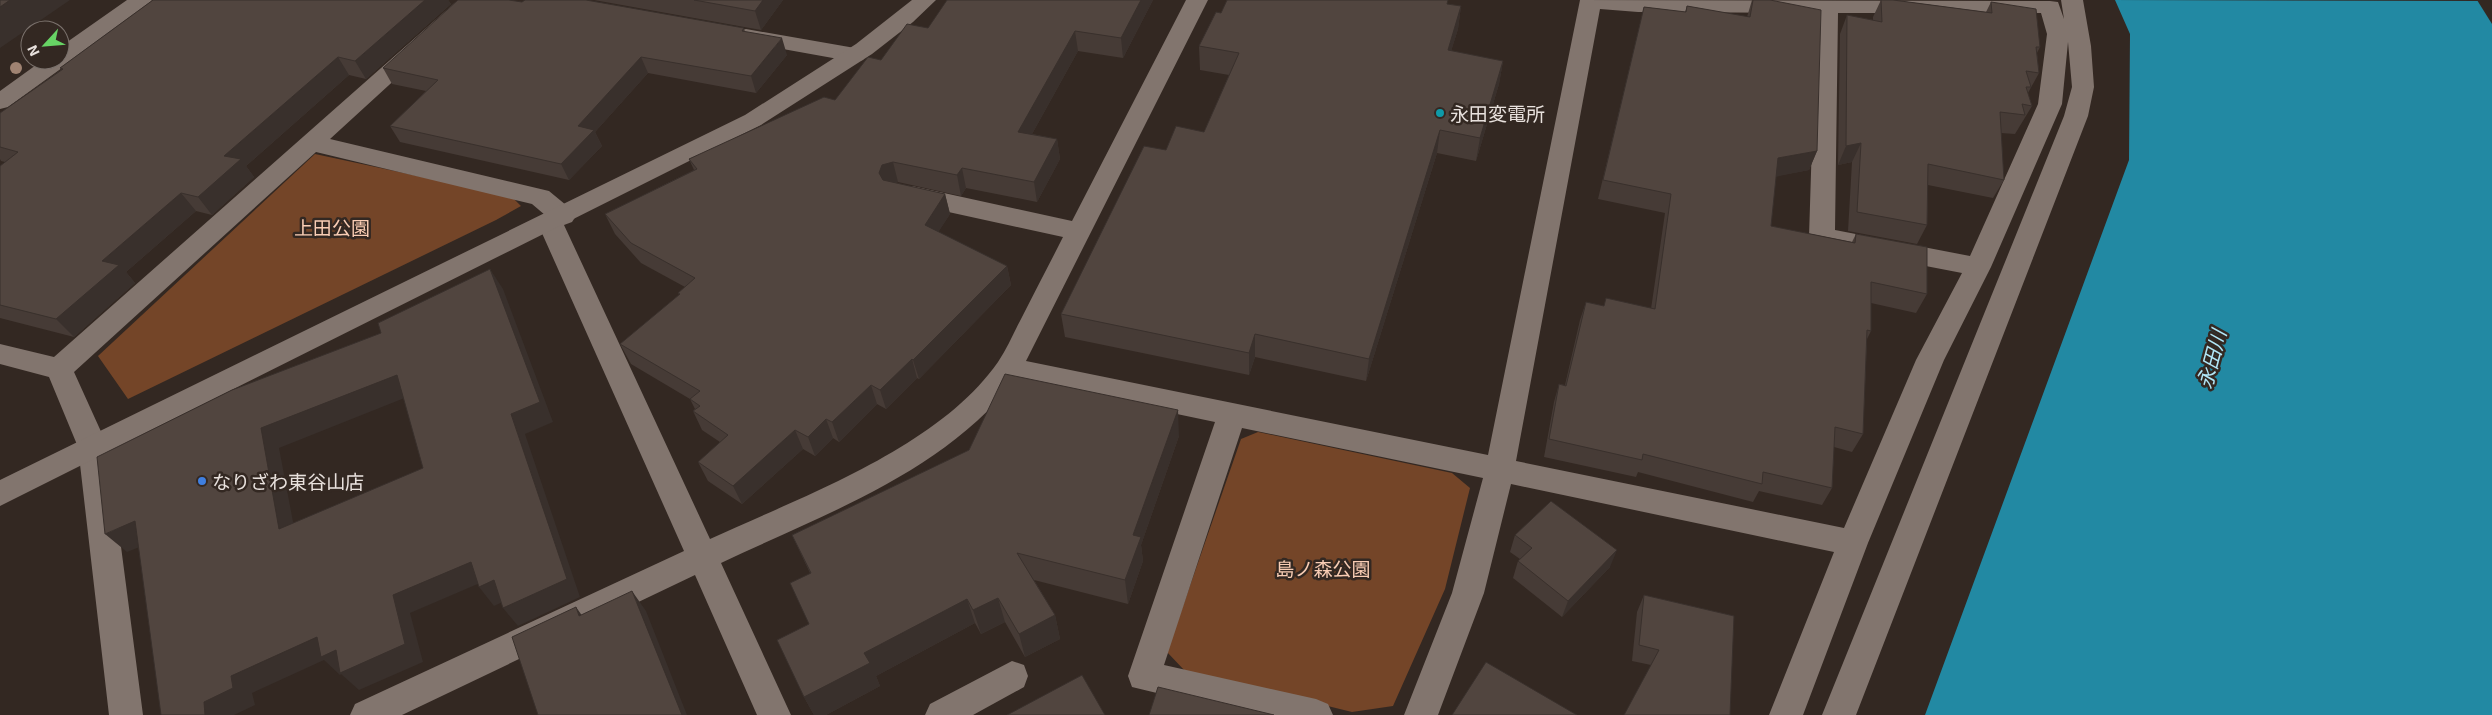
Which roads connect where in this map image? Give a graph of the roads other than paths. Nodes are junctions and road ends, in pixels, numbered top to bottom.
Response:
1 (140, 0) edge
2 (471, 0) edge
3 (925, 0) edge
4 (1197, 0) edge
5 (2072, 0) edge
6 (1591, 1) edge
7 (1828, 8) junction
8 (730, 33) edge
9 (70, 51) edge
10 (855, 55) junction
11 (44, 70) edge
12 (0, 102) edge
13 (312, 143) junction
14 (898, 192) edge
15 (557, 219) junction
16 (1079, 231) junction
17 (1978, 267) junction
18 (0, 354) edge
19 (1009, 368) junction
20 (59, 369) junction
21 (1232, 414) junction
22 (93, 448) junction
23 (1500, 470) junction
24 (0, 494) edge
25 (1853, 543) junction
26 (702, 558) junction
27 (1012, 676) dead end
28 (126, 715) edge
29 (367, 715) edge
30 (774, 715) edge
31 (942, 715) edge
32 (1316, 715) edge
33 (1421, 715) edge
34 (1786, 715) edge
35 (1839, 715) edge

1 - 9 street
2 - 13 street
3 - 10 street
4 - 16 street
5 - 35 street
6 - 7 street
6 - 23 street
7 - 17 street
7 - 17 street
8 - 10 street
10 - 15 street
11 - 12 street
13 - 15 street
13 - 20 street
14 - 16 street
15 - 22 street
15 - 26 street
16 - 19 street
17 - 25 street
18 - 20 street
19 - 21 street
19 - 26 street
20 - 22 street
21 - 23 street
21 - 32 street
22 - 24 street
22 - 28 street
23 - 25 street
23 - 33 street
25 - 34 street
26 - 29 street
26 - 30 street
27 - 31 street

